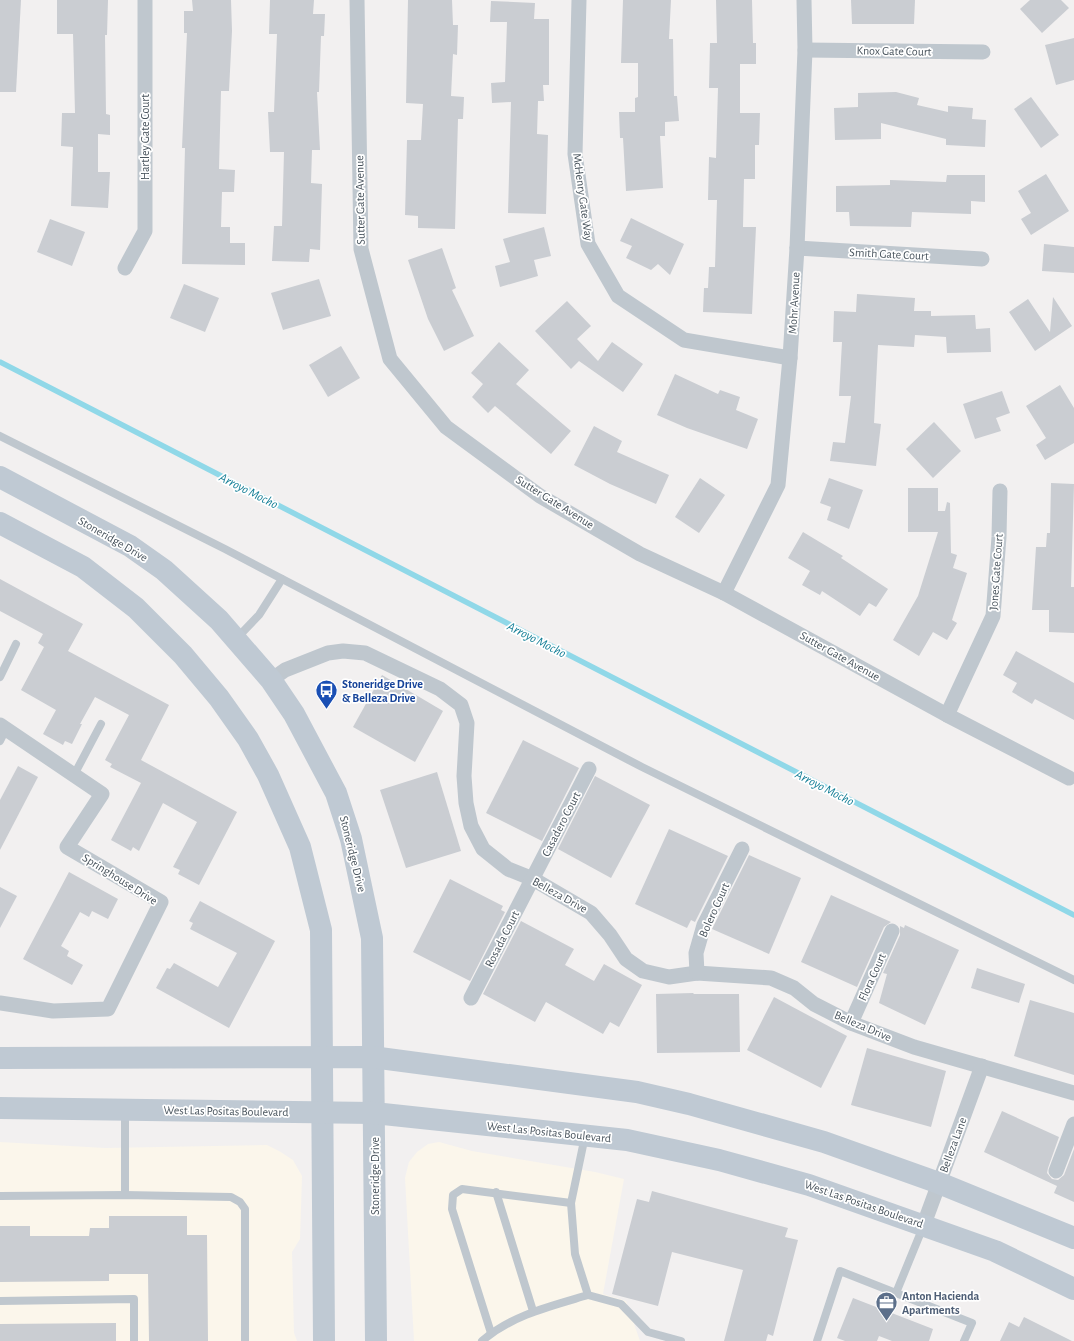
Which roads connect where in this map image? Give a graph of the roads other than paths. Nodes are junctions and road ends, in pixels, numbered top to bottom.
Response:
1 (145, 0) edge
2 (357, 0) edge
3 (579, 0) edge
4 (804, 0) edge
5 (805, 50) junction
6 (983, 52) dead end
7 (797, 248) junction
8 (982, 259) dead end
9 (125, 268) dead end
10 (790, 358) junction
11 (0, 436) edge
12 (2, 481) edge
13 (1000, 491) dead end
14 (0, 523) edge
15 (282, 579) junction
16 (724, 593) junction
17 (236, 639) junction
18 (16, 644) dead end
19 (0, 677) edge
20 (271, 680) junction
21 (947, 715) junction
22 (101, 724) dead end
23 (2, 732) edge
24 (589, 770) dead end
25 (74, 775) junction
26 (1069, 778) dead end
27 (742, 849) dead end
28 (533, 879) junction
29 (892, 931) dead end
30 (697, 974) junction
31 (1074, 980) edge
32 (471, 998) dead end
33 (0, 1003) edge
34 (851, 1023) junction
35 (322, 1057) junction
36 (0, 1058) edge
37 (372, 1058) junction
38 (982, 1066) junction
39 (1074, 1094) edge
40 (0, 1108) edge
41 (124, 1109) junction
42 (322, 1112) junction
43 (374, 1113) junction
44 (1074, 1124) edge
45 (586, 1136) junction
46 (1056, 1171) dead end
47 (939, 1183) junction
48 (496, 1192) junction
49 (125, 1195) junction
50 (0, 1196) edge
51 (571, 1202) junction
52 (924, 1224) junction
53 (1074, 1238) edge
54 (1074, 1289) edge
55 (896, 1293) junction
56 (588, 1295) junction
57 (0, 1301) edge
58 (533, 1311) junction
59 (648, 1332) junction
60 (491, 1333) junction
61 (134, 1341) edge
62 (245, 1341) edge
63 (324, 1341) edge
64 (376, 1341) edge
65 (482, 1341) edge
66 (651, 1341) edge
67 (681, 1341) edge
68 (817, 1341) edge
69 (964, 1341) edge

1 - 9 street, Hartley Gate Court
2 - 16 street, Sutter Gate Avenue
3 - 10 street, McHenry Gate Way
4 - 5 street, Mohr Avenue
5 - 6 street, Knox Gate Court
5 - 7 street, Mohr Avenue
7 - 8 street, Smith Gate Court
7 - 10 street, Mohr Avenue
10 - 16 street, Mohr Avenue
11 - 15 lane
12 - 17 main road, Stoneridge Drive
13 - 21 street, Jones Gate Court
14 - 35 main road
15 - 17 lane
15 - 31 lane
16 - 21 street, Sutter Gate Avenue
17 - 20 main road, Stoneridge Drive
18 - 19 lane
20 - 28 street, Belleza Drive
20 - 37 main road, Stoneridge Drive
21 - 26 street, Sutter Gate Avenue
22 - 25 lane
23 - 25 street, Springhouse Drive
24 - 28 street, Casadero Court
25 - 33 street, Springhouse Drive
27 - 30 street, Bolero Court
28 - 30 street, Belleza Drive
28 - 32 street, Rosada Court
29 - 34 street, Flora Court
30 - 34 street, Belleza Drive
34 - 38 street, Belleza Drive
35 - 36 main road
35 - 37 main road
35 - 42 main road
37 - 43 main road, Stoneridge Drive
37 - 47 main road
38 - 39 street, Belleza Drive
38 - 47 street, Belleza Lane
40 - 41 main road, West Las Positas Boulevard
41 - 42 main road, West Las Positas Boulevard
41 - 49 lane
42 - 43 main road, West Las Positas Boulevard
42 - 63 main road
43 - 45 main road, West Las Positas Boulevard
43 - 64 main road, Stoneridge Drive
44 - 46 street
45 - 51 lane
45 - 52 main road, West Las Positas Boulevard
47 - 52 street, Belleza Lane
47 - 53 main road
48 - 51 lane
48 - 58 lane
48 - 60 lane
49 - 50 lane
49 - 62 lane
51 - 56 lane
52 - 54 main road, West Las Positas Boulevard
52 - 55 lane
55 - 68 lane
55 - 69 lane
56 - 58 lane
56 - 59 lane
57 - 61 lane
58 - 60 lane
59 - 66 lane
59 - 67 lane
60 - 65 lane

